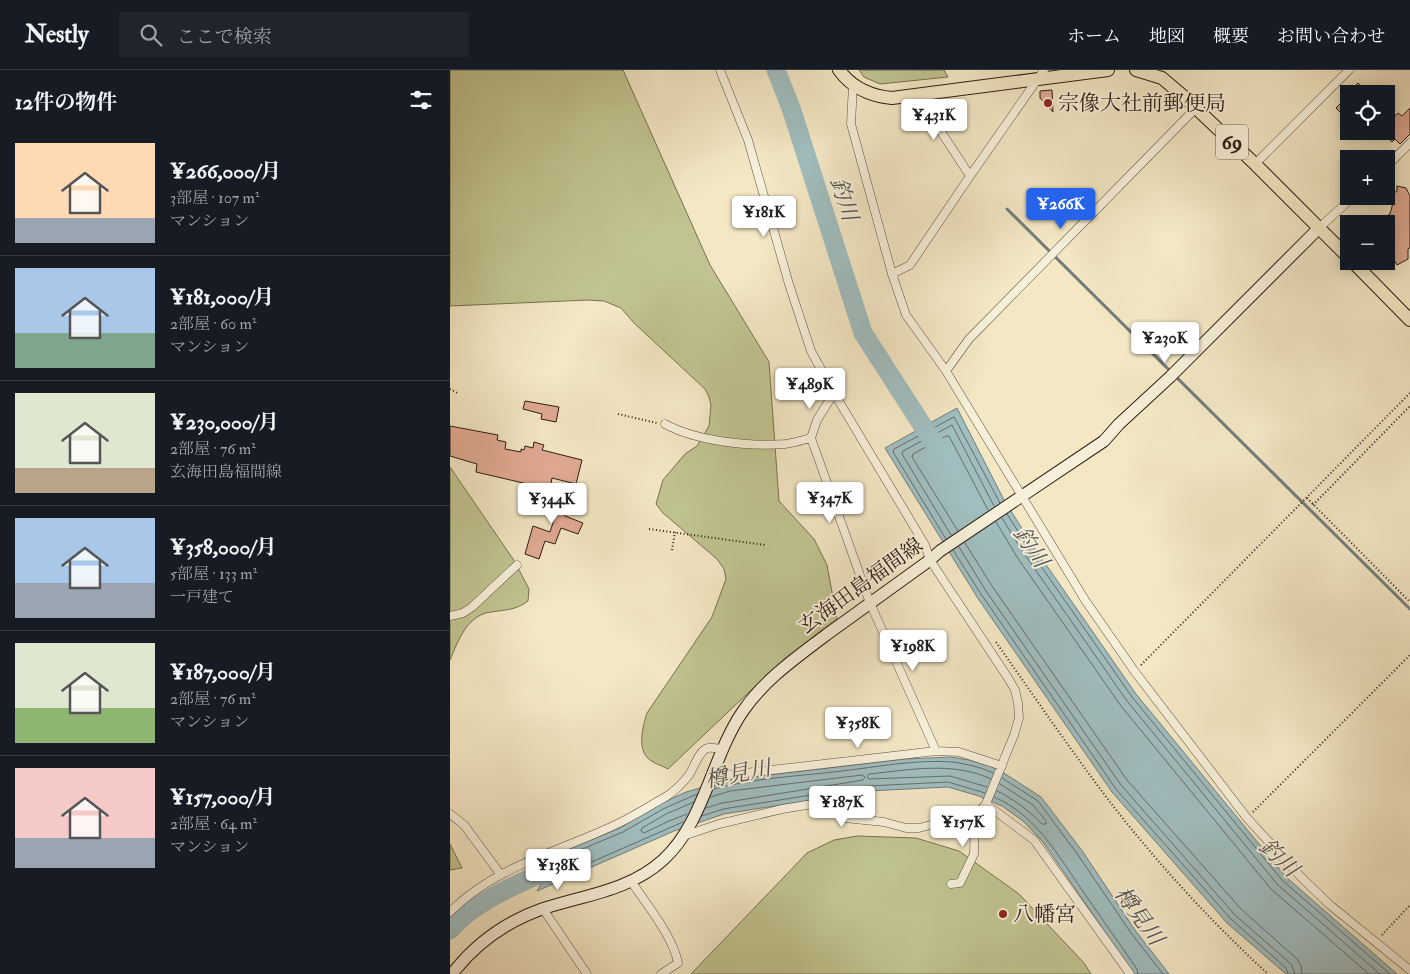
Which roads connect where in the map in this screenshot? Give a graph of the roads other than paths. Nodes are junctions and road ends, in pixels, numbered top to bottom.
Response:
1 (720, 70) edge
2 (839, 70) edge
3 (1108, 70) edge
4 (1136, 70) edge
5 (1348, 70) edge
6 (1041, 74) edge
7 (853, 85) junction
8 (918, 95) junction
9 (1196, 108) junction
10 (1410, 143) edge
11 (1395, 158) edge
12 (1255, 164) junction
13 (970, 176) junction
14 (1344, 205) edge
15 (1320, 228) junction
16 (1340, 249) edge
17 (1361, 270) edge
18 (892, 274) junction
19 (1410, 320) edge
20 (946, 371) junction
21 (834, 393) junction
22 (665, 424) road end
23 (811, 438) junction
24 (1017, 498) junction
25 (930, 560) junction
26 (517, 565) dead end
27 (870, 603) junction
28 (450, 616) edge
29 (723, 749) junction
30 (936, 751) junction
31 (1000, 769) junction
32 (710, 780) junction
33 (986, 804) junction
34 (450, 814) edge
35 (976, 817) junction
36 (685, 832) junction
37 (502, 875) junction
38 (631, 881) junction
39 (951, 884) dead end
40 (544, 908) junction
41 (450, 912) edge
42 (1410, 970) edge
43 (452, 974) edge
44 (587, 974) edge
45 (661, 974) edge
46 (1130, 974) edge

1 - 21 street
2 - 7 main road
3 - 6 main road
4 - 9 main road, 69
5 - 12 street
6 - 8 main road
6 - 13 street
7 - 8 main road
7 - 18 street
8 - 13 street
9 - 12 main road, 69
9 - 20 street
10 - 11 street
12 - 15 main road, 69
13 - 18 street
14 - 15 street
15 - 16 main road, 69
15 - 24 main road, 玄海田島福間線
17 - 19 main road
18 - 20 street
20 - 24 street
21 - 23 street
21 - 25 street
22 - 23 street
23 - 27 street
24 - 25 main road, 玄海田島福間線
24 - 42 street
25 - 27 main road, 玄海田島福間線
25 - 31 street
26 - 28 street
27 - 29 main road, 玄海田島福間線
27 - 30 street
29 - 32 main road, 玄海田島福間線
29 - 37 street
30 - 31 street
30 - 32 street
31 - 33 street
32 - 36 main road, 玄海田島福間線
33 - 35 street
33 - 46 street
34 - 37 street
35 - 36 street
35 - 39 street
36 - 38 main road, 玄海田島福間線
37 - 41 street
38 - 40 main road, 玄海田島福間線
38 - 45 street
40 - 43 main road, 玄海田島福間線
40 - 44 street

